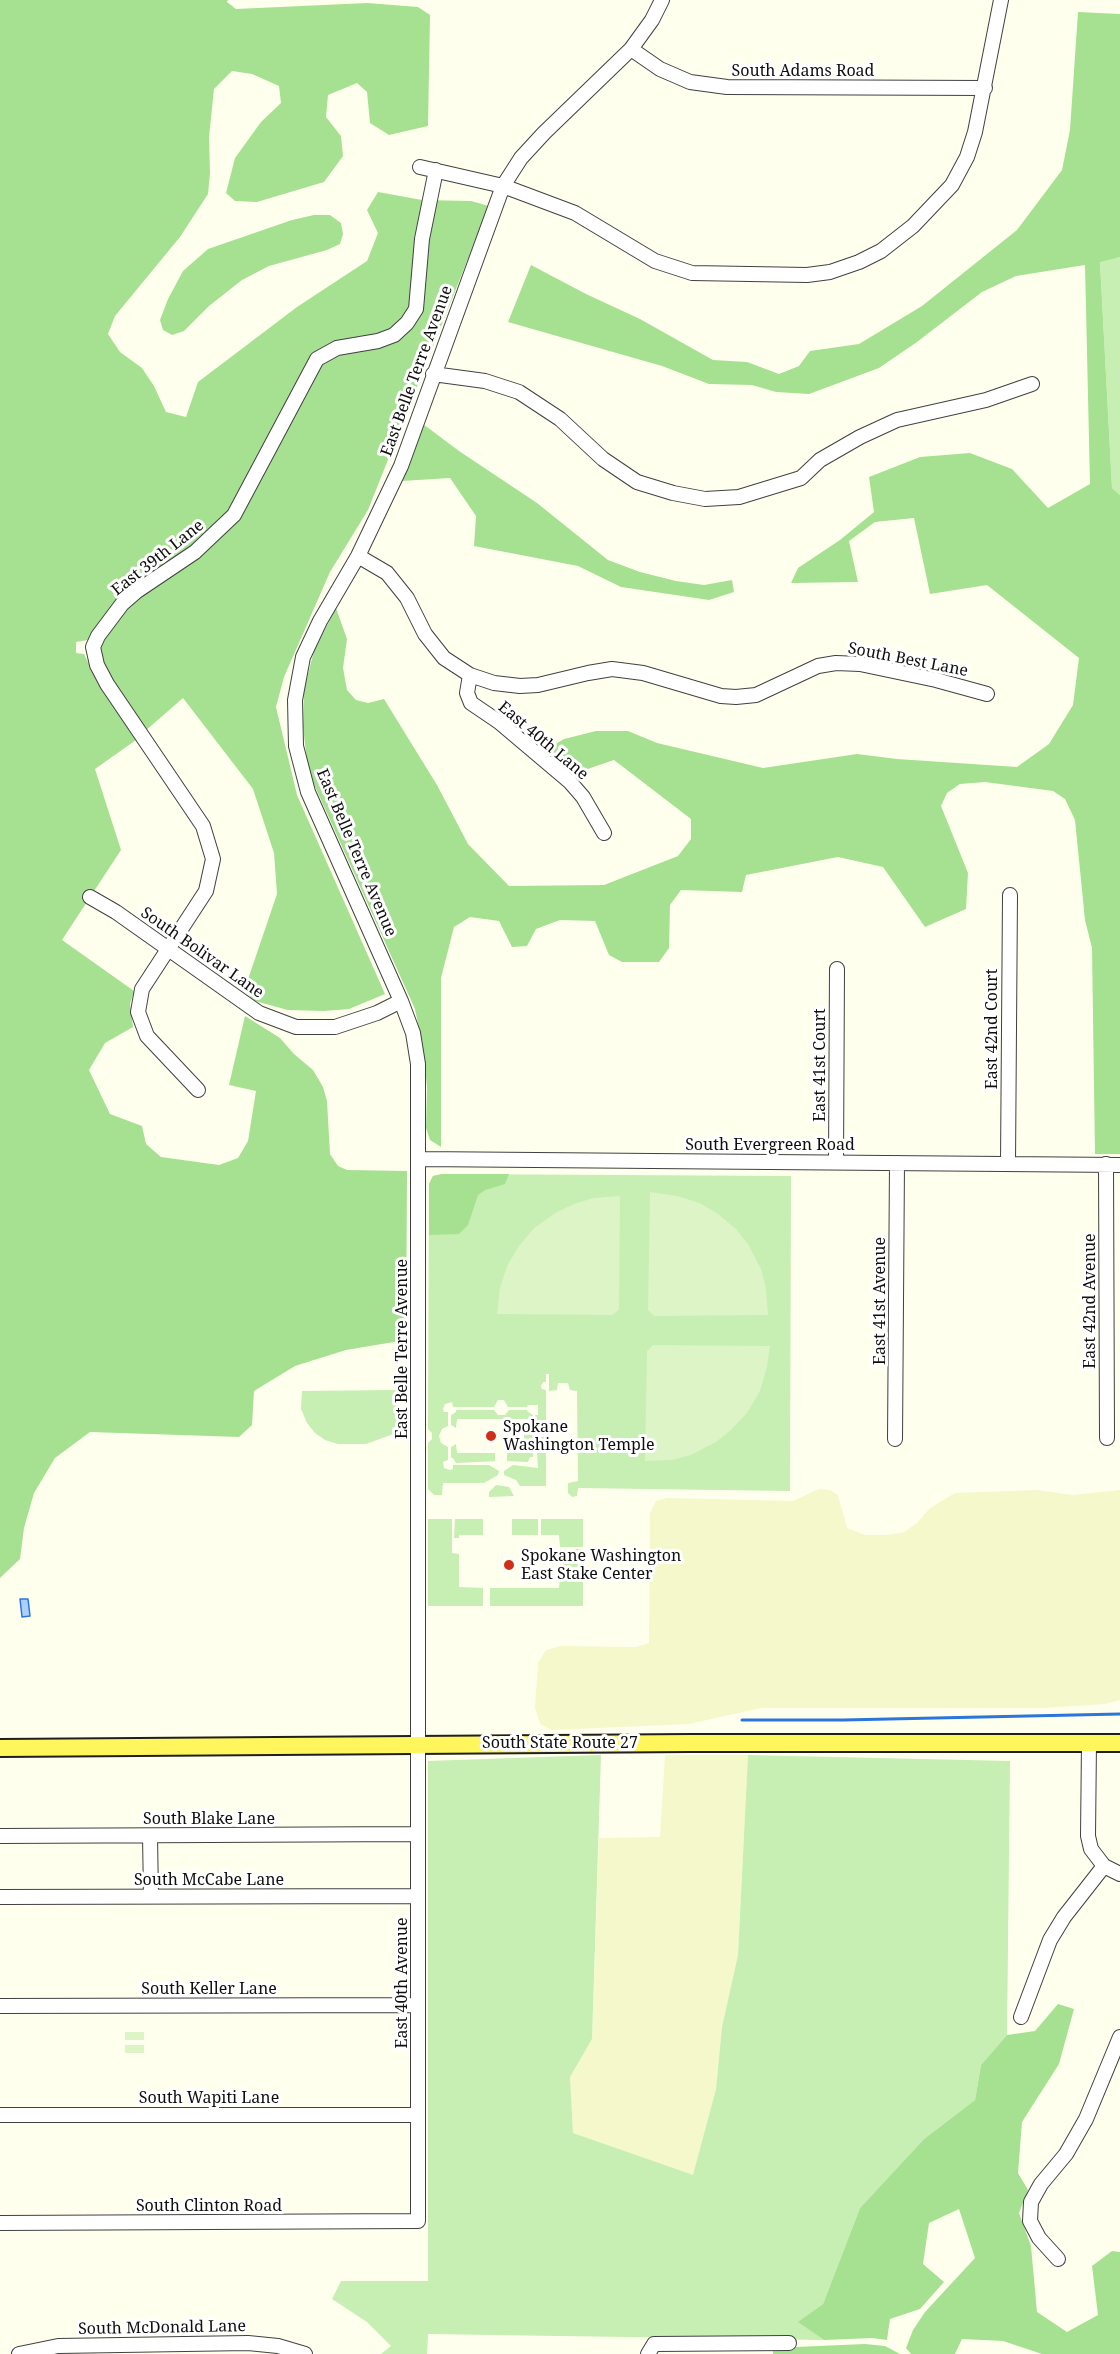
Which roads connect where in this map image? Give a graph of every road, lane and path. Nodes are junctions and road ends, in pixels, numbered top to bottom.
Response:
1 (662, 0) edge
2 (1001, 0) edge
3 (631, 49) junction
4 (986, 88) junction
5 (420, 166) dead end
6 (436, 170) junction
7 (503, 186) junction
8 (433, 374) junction
9 (1032, 384) dead end
10 (358, 556) junction
11 (470, 675) junction
12 (987, 694) dead end
13 (604, 833) dead end
14 (1010, 894) dead end
15 (90, 897) dead end
16 (168, 949) junction
17 (837, 969) dead end
18 (401, 1001) junction
19 (198, 1090) dead end
20 (419, 1159) junction
21 (836, 1162) junction
22 (897, 1163) junction
23 (1008, 1163) junction
24 (1113, 1165) edge
25 (1107, 1438) dead end
26 (895, 1439) dead end
27 (1089, 1743) junction
28 (1120, 1743) edge
29 (417, 1744) junction
30 (0, 1748) edge
31 (418, 1834) junction
32 (0, 1836) edge
33 (150, 1836) junction
34 (1104, 1866) junction
35 (1120, 1874) edge
36 (151, 1896) junction
37 (418, 1896) junction
38 (0, 1897) edge
39 (418, 2005) junction
40 (0, 2006) edge
41 (1021, 2017) dead end
42 (1120, 2037) edge
43 (0, 2115) edge
44 (418, 2115) junction
45 (418, 2222) joint
46 (0, 2223) edge
47 (1058, 2259) dead end
48 (789, 2343) dead end
49 (106, 2349) edge
50 (651, 2349) edge
51 (19, 2354) edge
52 (305, 2354) edge

1 - 3 street, East Belle Terre Avenue
2 - 4 street
3 - 4 street, South Adams Road
3 - 7 street, East Belle Terre Avenue
4 - 7 street
5 - 6 street
6 - 7 street
6 - 16 street, East 39th Lane
7 - 8 street, East Belle Terre Avenue
8 - 9 street
8 - 10 street, East Belle Terre Avenue
10 - 11 street
10 - 18 street, East Belle Terre Avenue
11 - 12 street, South Best Lane
11 - 13 street, East 40th Lane
14 - 23 street, East 42nd Court
15 - 16 street, South Bolivar Lane
16 - 18 street, South Bolivar Lane
16 - 19 street, East 39th Lane
17 - 21 street, East 41st Court
18 - 20 street, East Belle Terre Avenue
20 - 21 street, South Evergreen Road
20 - 29 street, East Belle Terre Avenue
21 - 22 street, South Evergreen Road
22 - 23 street, South Evergreen Road
22 - 26 street, East 41st Avenue
23 - 24 street, South Evergreen Road
24 - 25 street, East 42nd Avenue
27 - 28 main road, South State Route 27
27 - 29 main road, South State Route 27
27 - 34 street
29 - 30 main road, South State Route 27
29 - 31 street, East 40th Avenue
31 - 33 street, South Blake Lane
31 - 37 street, East 40th Avenue
32 - 33 street, South Blake Lane
33 - 36 street
34 - 35 street
34 - 41 street
36 - 37 street, South McCabe Lane
36 - 38 street, South McCabe Lane
37 - 39 street, East 40th Avenue
39 - 40 street, South Keller Lane
39 - 44 street, East 40th Avenue
42 - 47 street
43 - 44 street, South Wapiti Lane
44 - 45 street, East 40th Avenue
45 - 46 street, South Clinton Road
48 - 50 street
49 - 51 street, South McDonald Lane
49 - 52 street, South McDonald Lane

